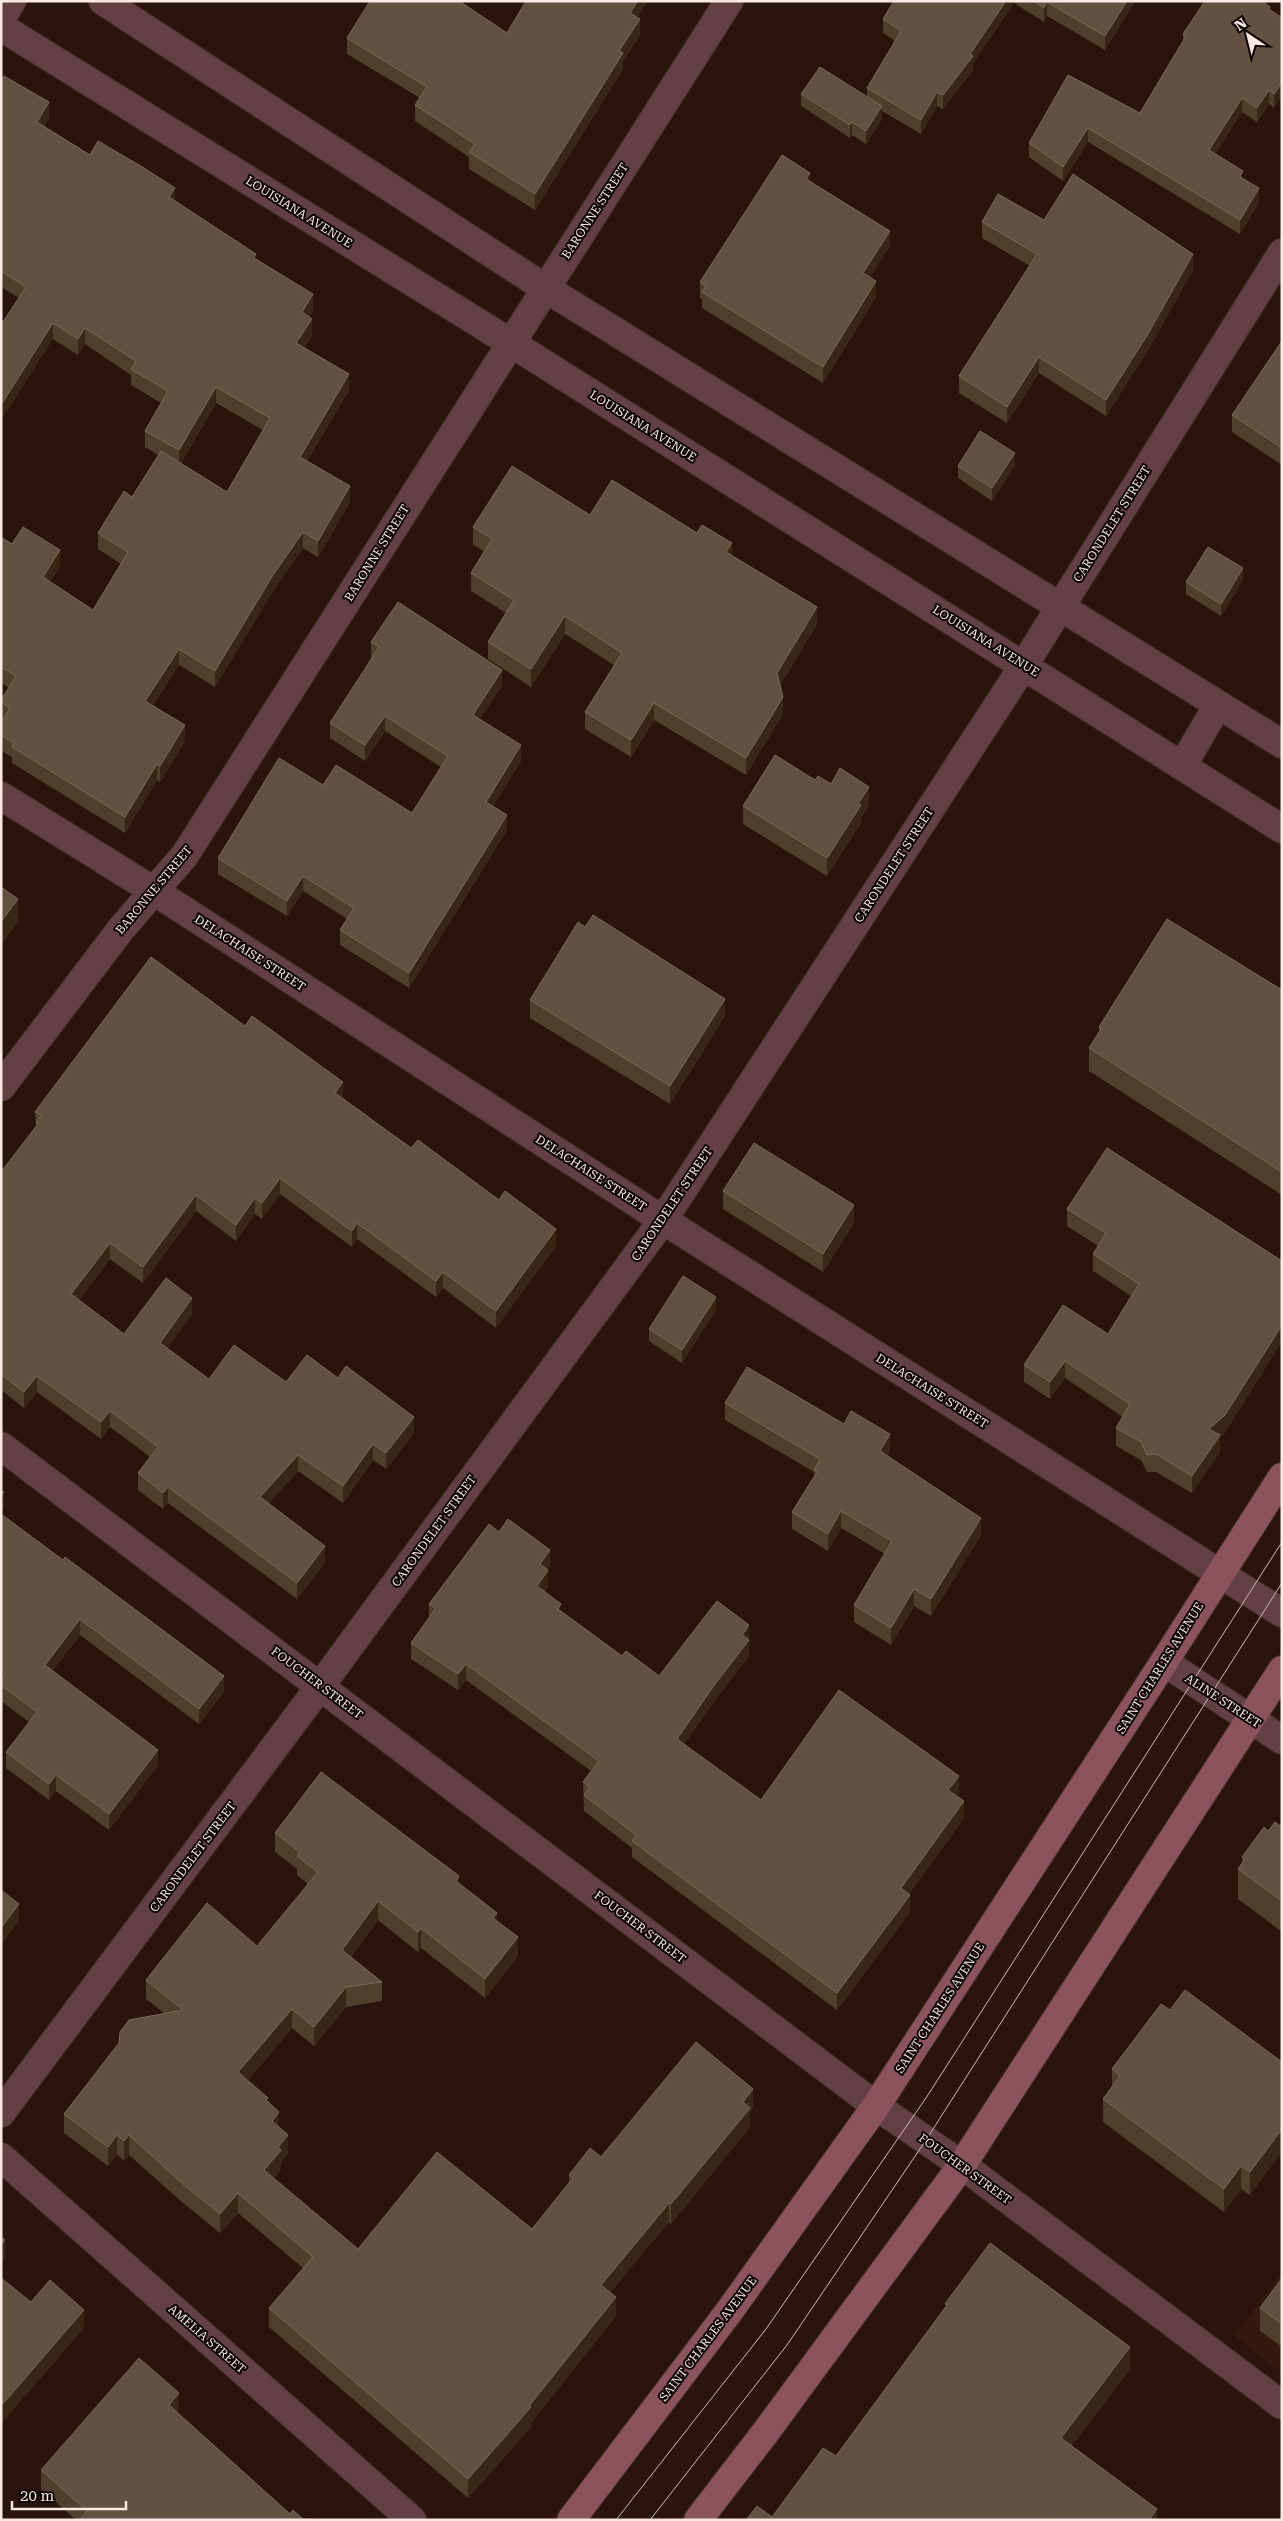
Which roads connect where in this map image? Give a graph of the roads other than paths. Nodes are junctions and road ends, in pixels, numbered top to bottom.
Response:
1 (12, 1) edge
2 (103, 1) edge
3 (729, 1) edge
4 (1, 18) edge
5 (1, 27) edge
6 (1282, 253) edge
7 (546, 288) junction
8 (510, 343) junction
9 (1059, 606) junction
10 (1024, 665) junction
11 (1218, 706) junction
12 (1282, 744) edge
13 (1182, 766) junction
14 (1, 796) edge
15 (1282, 829) edge
16 (154, 891) junction
17 (1, 1087) edge
18 (663, 1220) junction
19 (1, 1446) edge
20 (1282, 1477) edge
21 (1220, 1573) junction
22 (1282, 1613) edge
23 (1164, 1662) junction
24 (1282, 1670) edge
25 (321, 1685) junction
26 (1252, 1718) junction
27 (1282, 1740) edge
28 (876, 2106) junction
29 (1, 2113) edge
30 (1, 2157) edge
31 (962, 2165) junction
32 (1282, 2405) edge
33 (412, 2520) edge
34 (571, 2520) edge
35 (698, 2520) edge

1 - 4 street
2 - 7 street
3 - 7 street, BARONNE STREET
5 - 8 street, LOUISIANA AVENUE
6 - 9 street, CARONDELET STREET
7 - 8 street, BARONNE STREET
7 - 9 street
8 - 10 street, LOUISIANA AVENUE
8 - 16 street, BARONNE STREET
9 - 10 street, CARONDELET STREET
9 - 11 street
10 - 13 street, LOUISIANA AVENUE
10 - 18 street, CARONDELET STREET
11 - 12 street
11 - 13 street
13 - 15 street, LOUISIANA AVENUE
14 - 16 street, DELACHAISE STREET
16 - 17 street, BARONNE STREET
16 - 18 street, DELACHAISE STREET
18 - 21 street, DELACHAISE STREET
18 - 25 street, CARONDELET STREET
19 - 25 street, FOUCHER STREET
20 - 21 main road, SAINT CHARLES AVENUE
21 - 22 street, DELACHAISE STREET
21 - 23 main road, SAINT CHARLES AVENUE
23 - 26 street, ALINE STREET
23 - 28 main road, SAINT CHARLES AVENUE
24 - 26 main road
25 - 28 street, FOUCHER STREET
25 - 29 street, CARONDELET STREET
26 - 27 street, ALINE STREET
26 - 31 main road
28 - 31 street, FOUCHER STREET
28 - 34 main road, SAINT CHARLES AVENUE
30 - 33 street, AMELIA STREET
31 - 32 street, FOUCHER STREET
31 - 35 main road

